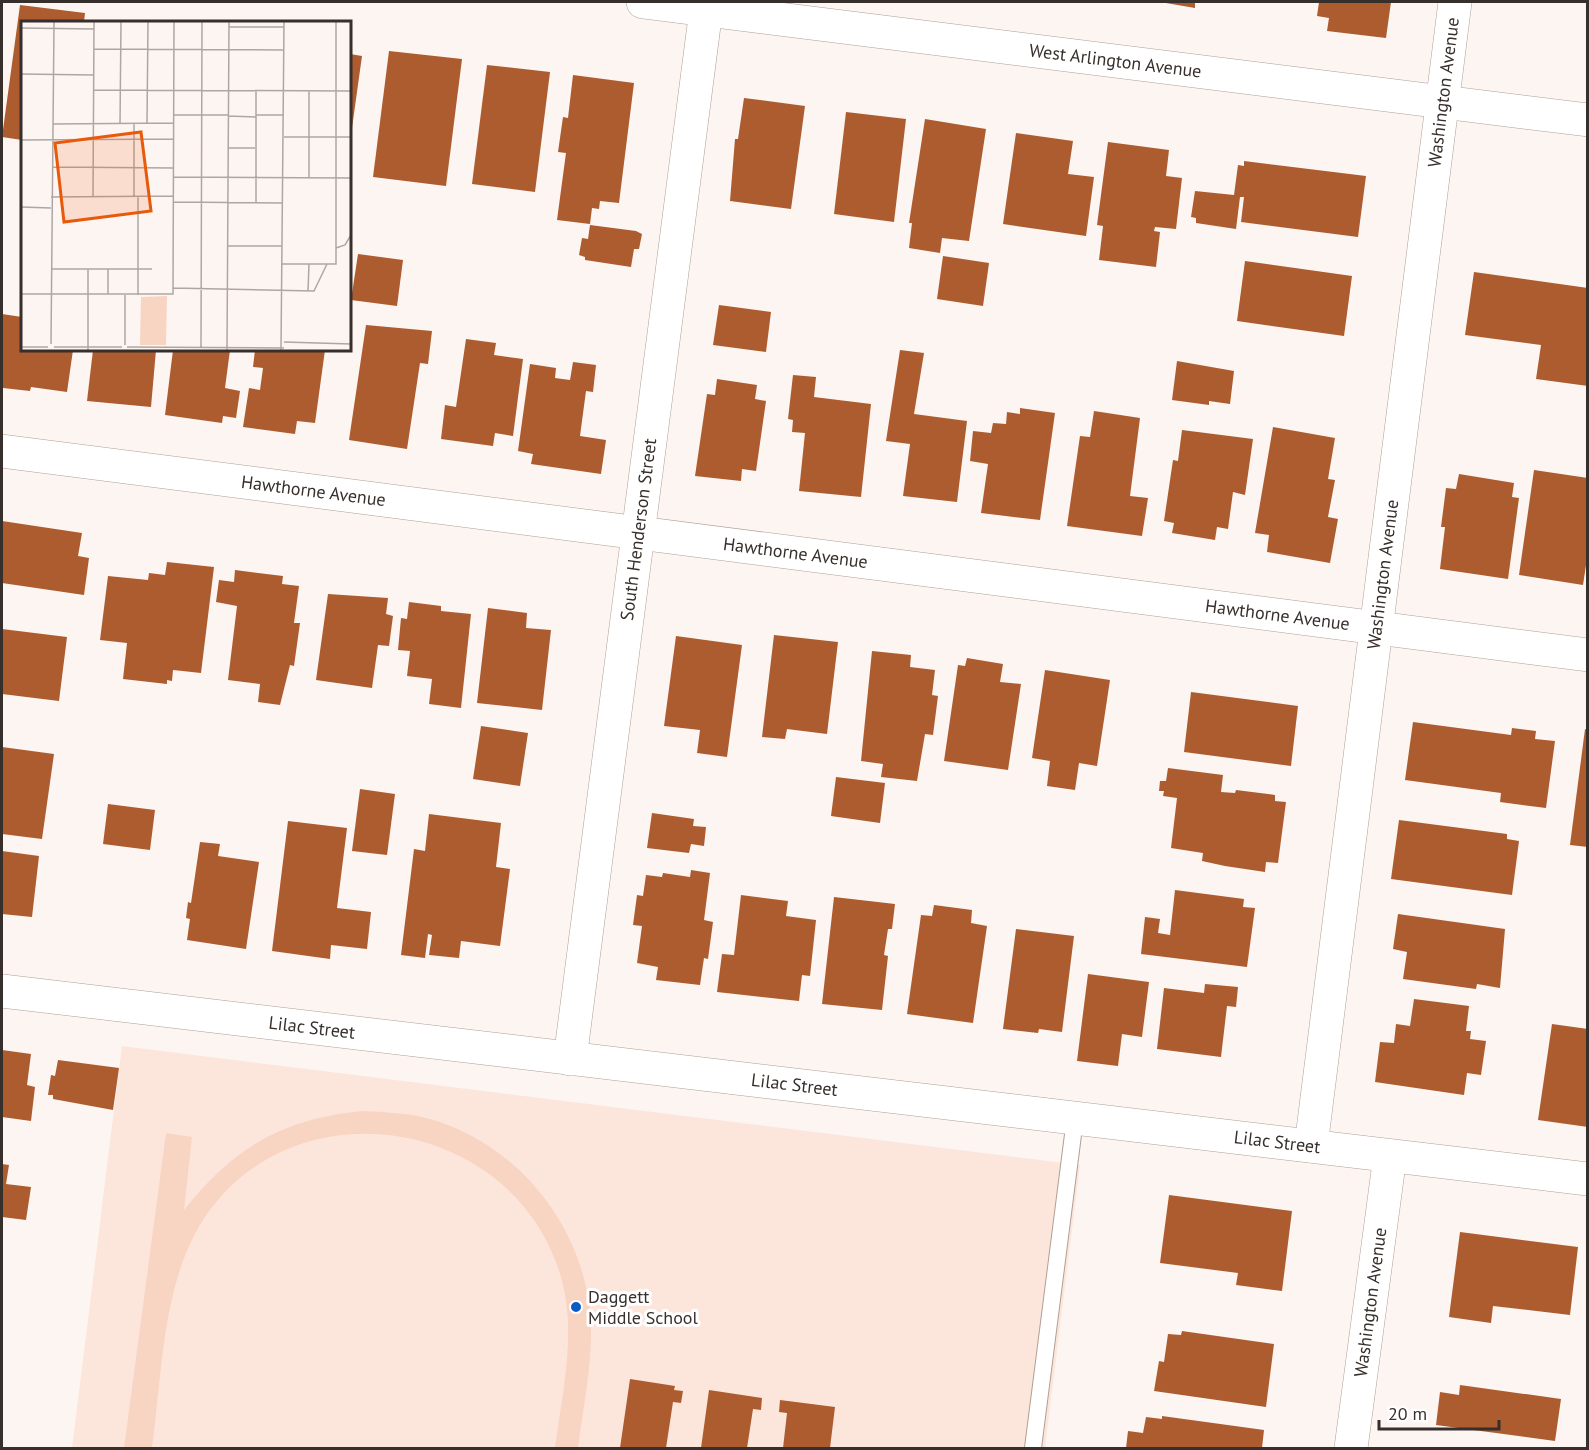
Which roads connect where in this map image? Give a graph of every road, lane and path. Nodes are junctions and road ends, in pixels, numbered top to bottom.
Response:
1 (643, 2) edge
2 (1455, 2) edge
3 (707, 5) edge
4 (1442, 102) junction
5 (1587, 120) edge
6 (2, 451) edge
7 (638, 532) junction
8 (1376, 628) junction
9 (1587, 655) edge
10 (2, 991) edge
11 (570, 1059) junction
12 (1075, 1119) junction
13 (1311, 1146) junction
14 (1390, 1156) junction
15 (1587, 1179) edge
16 (1033, 1449) edge
17 (1351, 1449) edge

1 - 3 street, West Arlington Avenue
2 - 4 street, Washington Avenue
3 - 4 street, West Arlington Avenue
3 - 7 street, South Henderson Street
4 - 5 street, West Arlington Avenue
4 - 8 street, Washington Avenue
6 - 7 street, Hawthorne Avenue
7 - 8 street, Hawthorne Avenue
7 - 11 street, South Henderson Street
8 - 9 street, Hawthorne Avenue
8 - 13 street, Washington Avenue
10 - 11 street, Lilac Street
11 - 12 street, Lilac Street
12 - 13 street, Lilac Street
12 - 16 lane
13 - 14 street, Lilac Street
14 - 15 street, Lilac Street
14 - 17 street, Washington Avenue

